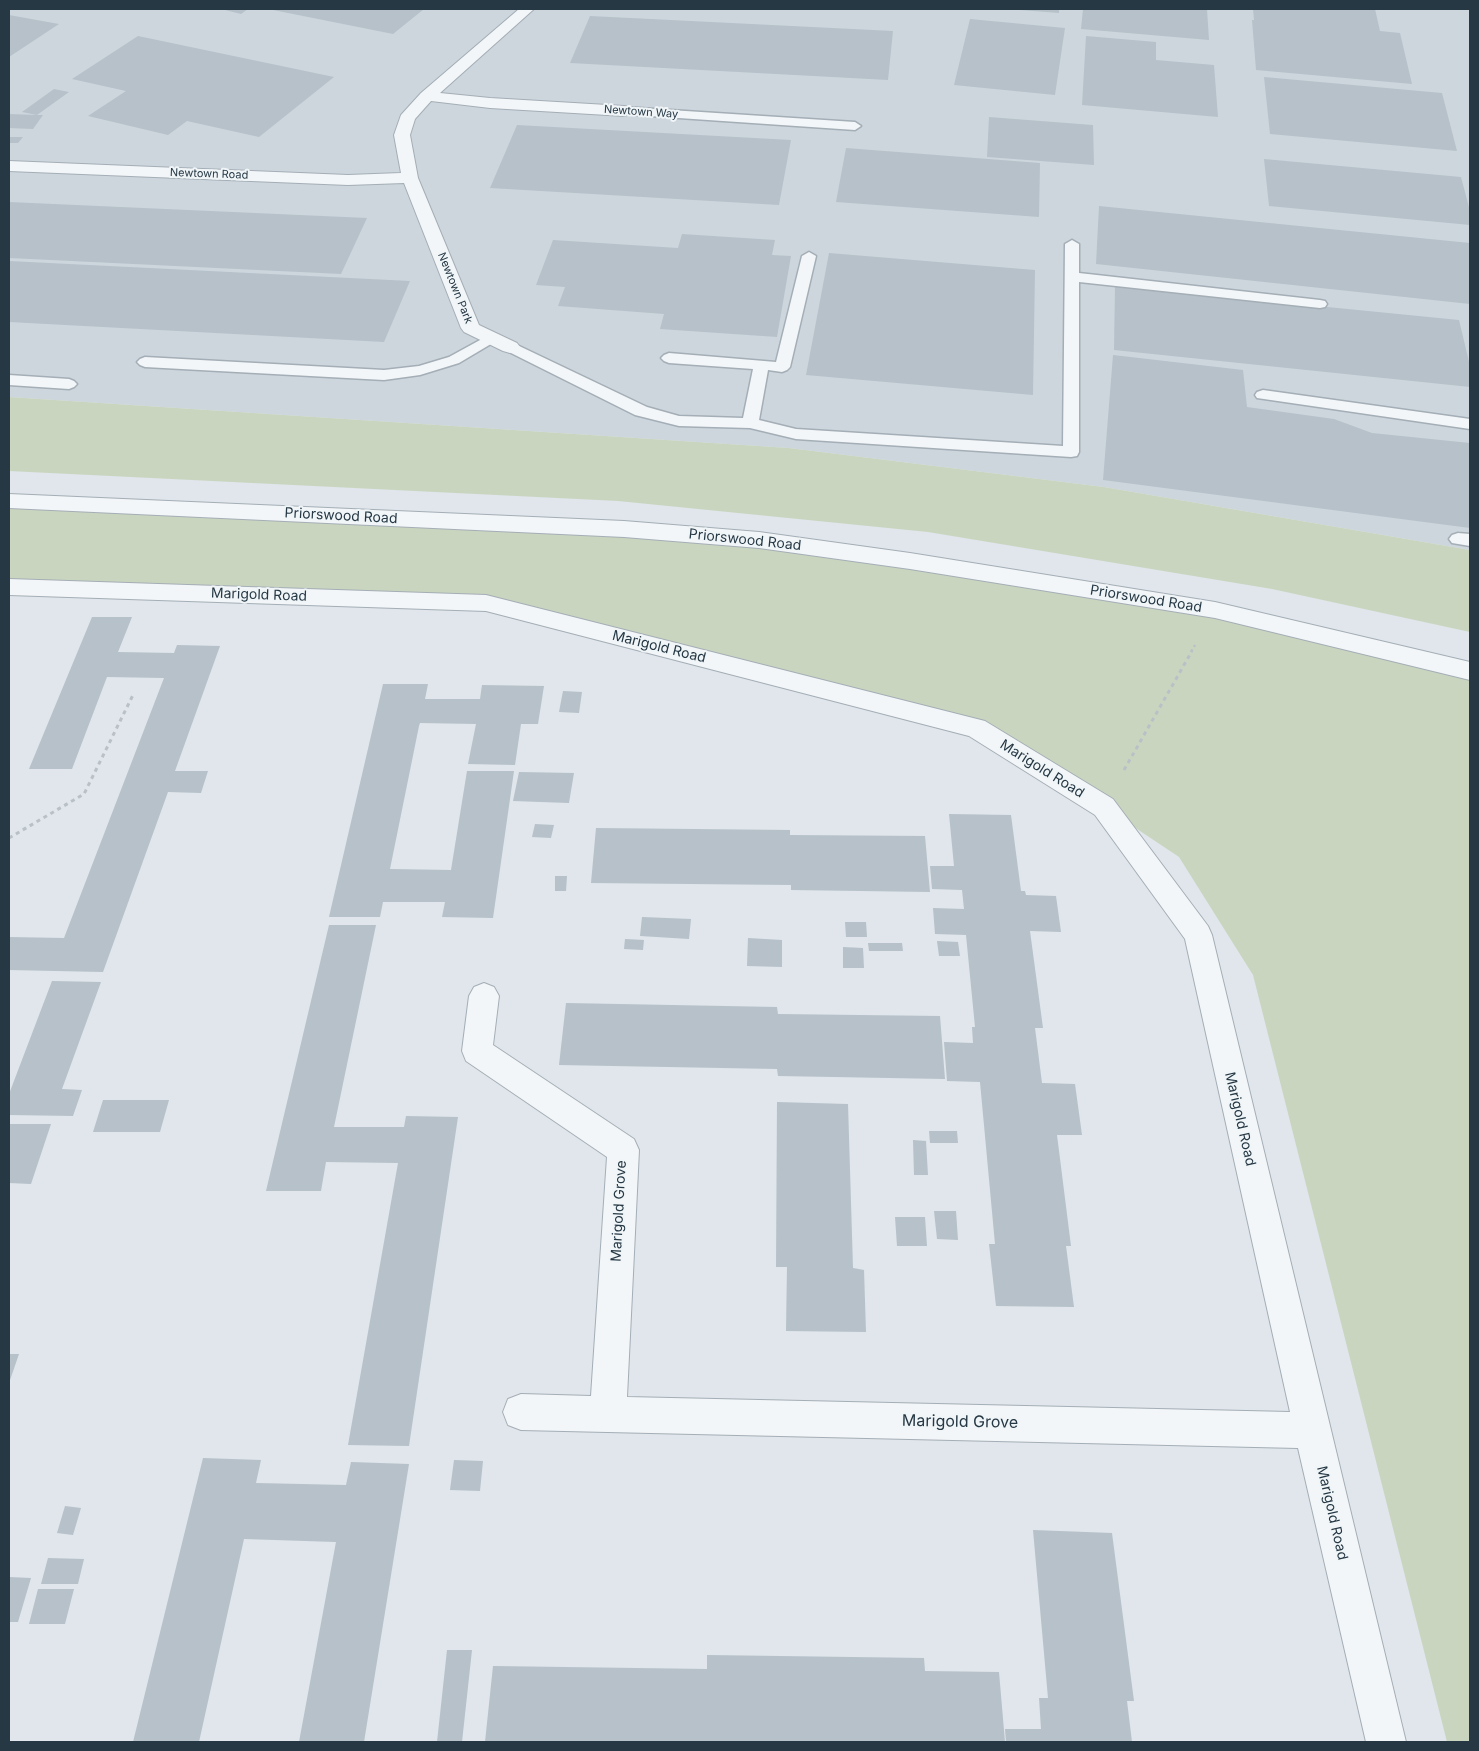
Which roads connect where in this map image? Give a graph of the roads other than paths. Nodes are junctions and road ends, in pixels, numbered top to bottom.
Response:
1 (527, 9) edge
2 (428, 96) junction
3 (624, 111) joint
4 (855, 126) dead end
5 (9, 166) edge
6 (410, 178) junction
7 (1072, 244) dead end
8 (809, 256) dead end
9 (1072, 277) junction
10 (1320, 304) dead end
11 (491, 338) junction
12 (510, 347) joint
13 (669, 358) dead end
14 (144, 362) dead end
15 (761, 366) junction
16 (9, 380) edge
17 (68, 384) dead end
18 (1263, 395) dead end
19 (750, 423) junction
20 (1470, 424) edge
21 (9, 501) edge
22 (9, 587) edge
23 (1470, 671) edge
24 (484, 996) dead end
25 (521, 1412) dead end
26 (608, 1415) junction
27 (1312, 1430) junction
28 (1386, 1742) edge

1 - 2 street, Newtown Park
2 - 3 street, Newtown Way
2 - 6 street, Newtown Park
3 - 4 lane, Newtown Way
5 - 6 street, Newtown Road
6 - 11 street, Newtown Park
7 - 9 lane
8 - 15 lane
9 - 10 lane
9 - 19 lane, Newtown Park
11 - 12 street, Newtown Park
11 - 14 lane
12 - 19 lane, Newtown Park
13 - 15 lane
15 - 19 lane
16 - 17 lane
18 - 20 lane
21 - 23 street, Priorswood Road
22 - 27 street, Marigold Road
24 - 26 street, Marigold Grove
25 - 26 street, Marigold Grove
26 - 27 street, Marigold Grove
27 - 28 street, Marigold Road

